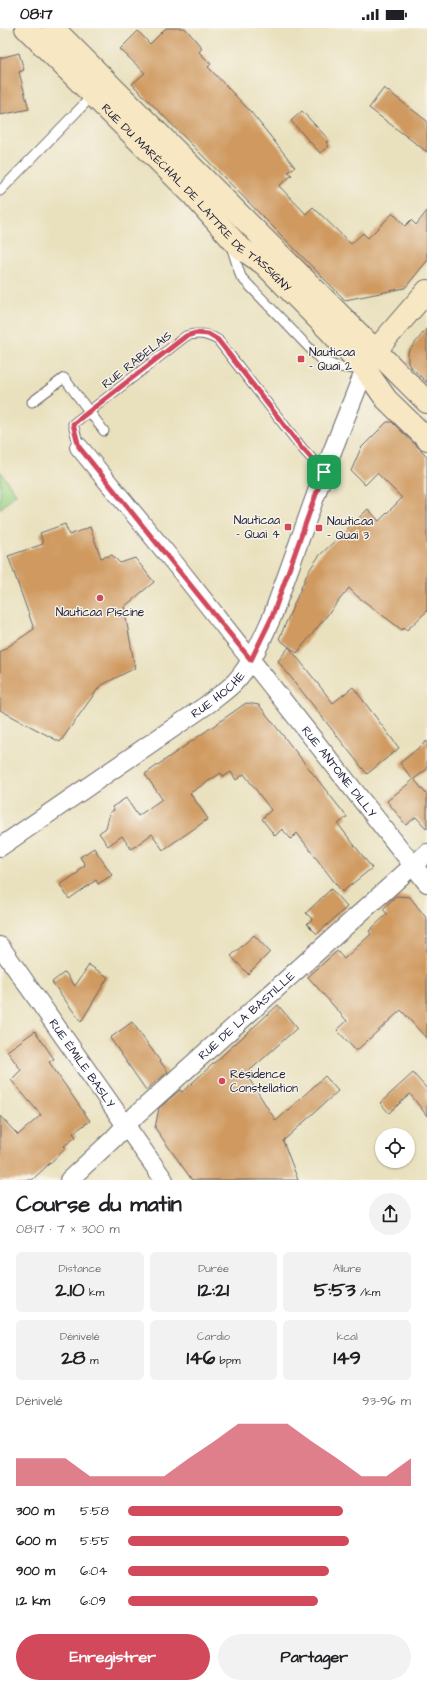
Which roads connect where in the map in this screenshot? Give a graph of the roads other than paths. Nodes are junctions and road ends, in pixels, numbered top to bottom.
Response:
1 (26, 28) edge
2 (39, 28) edge
3 (53, 28) edge
4 (93, 95) junction
5 (199, 188) dead end
6 (0, 191) edge
7 (214, 205) dead end
8 (228, 235) junction
9 (427, 291) edge
10 (376, 350) junction
11 (365, 369) junction
12 (394, 392) dead end
13 (32, 402) dead end
14 (427, 402) edge
15 (90, 411) junction
16 (104, 431) dead end
17 (427, 439) edge
18 (79, 447) joint
19 (324, 472) junction
20 (251, 660) junction
21 (0, 847) edge
22 (427, 854) edge
23 (413, 865) junction
24 (427, 883) edge
25 (0, 946) edge
26 (126, 1124) junction
27 (69, 1180) edge
28 (164, 1180) edge

1 - 4 main road, RUE DU MARÉCHAL DE LATTRE DE TASSIGNY
2 - 5 lane
3 - 10 main road, RUE DU MARÉCHAL DE LATTRE DE TASSIGNY
4 - 6 lane
4 - 8 main road, RUE DU MARÉCHAL DE LATTRE DE TASSIGNY
7 - 8 lane
8 - 11 main road, RUE DU MARÉCHAL DE LATTRE DE TASSIGNY
9 - 10 main road
10 - 11 main road
10 - 14 main road, RUE DU MARÉCHAL DE LATTRE DE TASSIGNY
11 - 12 lane
11 - 17 main road, RUE DU MARÉCHAL DE LATTRE DE TASSIGNY
11 - 19 street, RUE HOCHE
13 - 15 lane
15 - 16 lane
15 - 18 lane, RUE RABELAIS
15 - 19 lane, RUE RABELAIS
18 - 20 street, RUE ANTOINE DILLY
19 - 20 street, RUE HOCHE
20 - 21 street, RUE HOCHE
20 - 23 street, RUE ANTOINE DILLY
22 - 23 street, RUE DE LA BASTILLE
23 - 24 street, RUE ANTOINE DILLY
23 - 26 street, RUE DE LA BASTILLE
25 - 26 street, RUE ÉMILE BASLY
26 - 27 street, RUE DE LA BASTILLE
26 - 28 street, RUE ÉMILE BASLY

